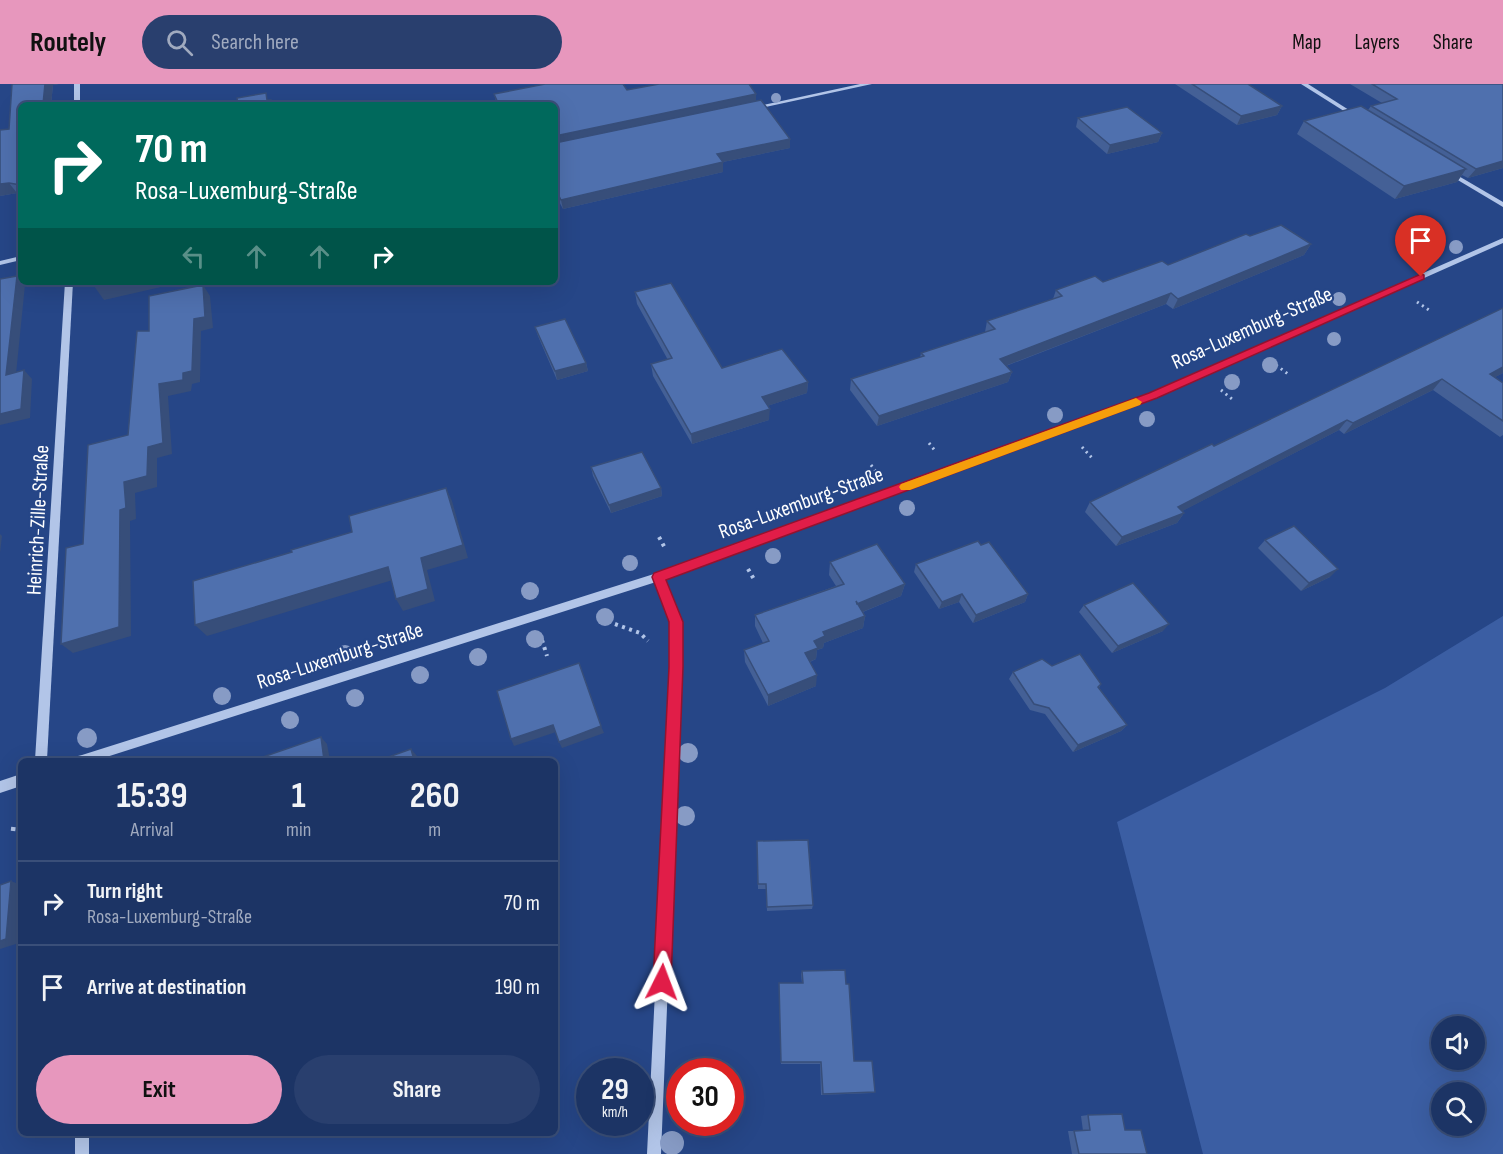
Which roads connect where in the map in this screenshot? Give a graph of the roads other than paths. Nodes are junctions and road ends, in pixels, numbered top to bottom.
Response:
1 (77, 84) edge
2 (870, 84) edge
3 (1304, 84) edge
4 (77, 102) edge
5 (745, 110) edge
6 (1366, 122) edge
7 (1444, 169) edge
8 (1503, 205) edge
9 (1503, 240) edge
10 (18, 259) edge
11 (0, 263) edge
12 (69, 285) edge
13 (658, 577) junction
14 (41, 758) edge
15 (97, 758) edge
16 (18, 781) edge
17 (0, 787) edge
18 (82, 1136) edge
19 (82, 1154) edge
20 (654, 1154) edge

1 - 4 street
2 - 5 street
3 - 6 street
7 - 8 street
9 - 13 street, Rosa-Luxemburg-Straße
10 - 11 street
12 - 14 street, Heinrich-Zille-Straße
13 - 15 street, Rosa-Luxemburg-Straße
13 - 20 street
16 - 17 street
18 - 19 street

